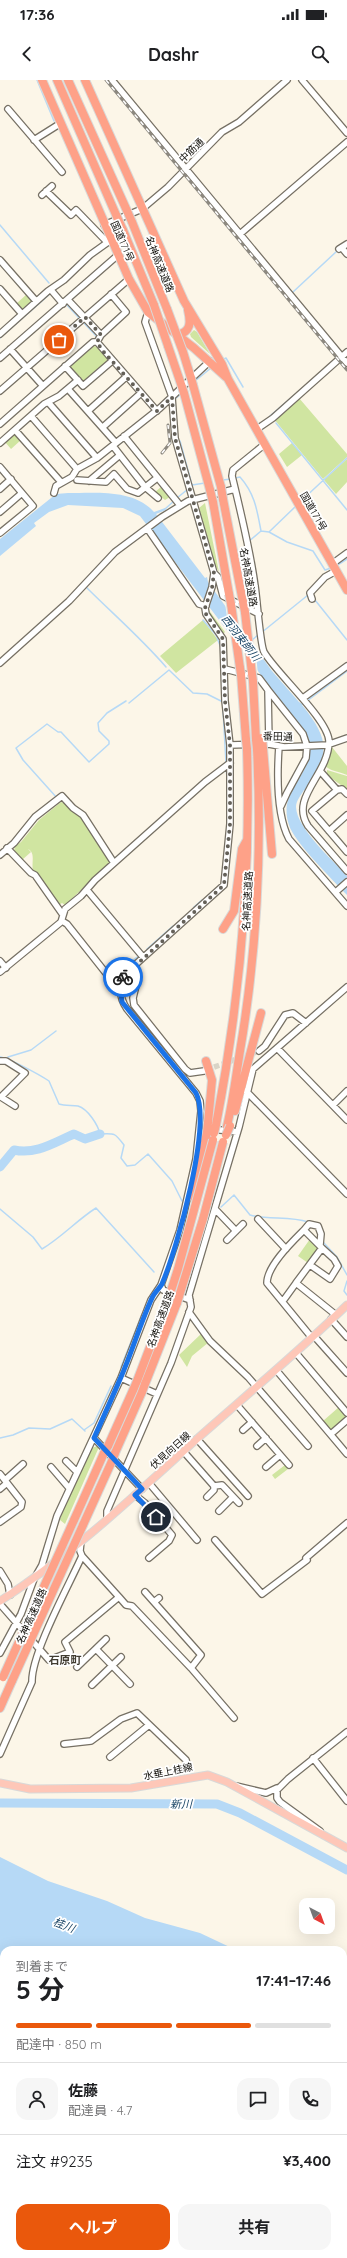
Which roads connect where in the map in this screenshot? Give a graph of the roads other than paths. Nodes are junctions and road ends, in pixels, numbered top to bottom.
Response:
1 (42, 80) edge
2 (57, 80) edge
3 (68, 80) edge
4 (86, 80) edge
5 (112, 80) edge
6 (287, 80) edge
7 (302, 80) edge
8 (8, 109) dead end
9 (61, 123) junction
10 (347, 133) edge
11 (34, 140) junction
12 (347, 142) edge
13 (185, 168) junction
14 (62, 172) dead end
15 (52, 186) dead end
16 (142, 209) junction
17 (104, 225) junction
18 (240, 234) junction
19 (109, 241) junction
20 (347, 244) edge
21 (347, 254) edge
22 (118, 255) junction
23 (0, 260) edge
24 (128, 279) junction
25 (0, 289) edge
26 (52, 291) junction
27 (111, 294) junction
28 (36, 302) junction
29 (65, 302) junction
30 (188, 307) junction
31 (148, 312) junction
32 (22, 314) junction
33 (83, 319) junction
34 (0, 334) edge
35 (177, 335) junction
36 (99, 338) junction
37 (10, 349) junction
38 (347, 352) edge
39 (0, 358) edge
40 (344, 359) edge
41 (112, 361) junction
42 (216, 364) junction
43 (65, 366) junction
44 (27, 368) junction
45 (126, 377) junction
46 (78, 380) junction
47 (43, 386) junction
48 (68, 389) junction
49 (0, 392) edge
50 (141, 393) junction
51 (172, 397) junction
52 (48, 402) junction
53 (158, 410) junction
54 (88, 411) junction
55 (31, 416) junction
56 (0, 424) edge
57 (103, 428) junction
58 (257, 429) junction
59 (16, 430) junction
60 (126, 439) junction
61 (0, 443) edge
62 (265, 444) junction
63 (116, 449) junction
64 (97, 458) junction
65 (0, 466) edge
66 (77, 469) junction
67 (157, 478) junction
68 (11, 479) junction
69 (77, 480) dead end
70 (89, 480) junction
71 (61, 482) junction
72 (145, 487) junction
73 (0, 489) edge
74 (235, 489) junction
75 (22, 493) junction
76 (54, 493) dead end
77 (158, 498) dead end
78 (194, 501) junction
79 (177, 502) junction
80 (0, 512) edge
81 (147, 528) junction
82 (0, 533) edge
83 (347, 553) edge
84 (334, 568) junction
85 (214, 573) junction
86 (347, 590) edge
87 (312, 599) dead end
88 (206, 604) junction
89 (259, 614) junction
90 (0, 663) edge
91 (347, 666) edge
92 (226, 669) junction
93 (268, 690) junction
94 (304, 701) junction
95 (347, 738) edge
96 (230, 745) junction
97 (327, 745) junction
98 (279, 746) junction
99 (308, 746) junction
100 (263, 747) junction
101 (230, 763) junction
102 (321, 772) junction
103 (337, 790) junction
104 (347, 794) edge
105 (280, 808) junction
106 (347, 815) edge
107 (329, 831) junction
108 (248, 840) junction
109 (7, 848) junction
110 (346, 850) edge
111 (272, 854) dead end
112 (0, 855) edge
113 (114, 862) junction
114 (347, 871) edge
115 (347, 882) edge
116 (86, 890) junction
117 (338, 890) dead end
118 (347, 906) edge
119 (63, 918) junction
120 (223, 928) dead end
121 (144, 957) junction
122 (0, 961) edge
123 (6, 968) junction
124 (131, 968) junction
125 (0, 972) edge
126 (121, 984) junction
127 (347, 988) edge
128 (261, 1013) dead end
129 (306, 1023) junction
130 (277, 1048) junction
131 (259, 1051) tunnel mouth
132 (0, 1061) edge
133 (206, 1061) dead end
134 (204, 1071) tunnel mouth
135 (347, 1091) edge
136 (246, 1092) junction
137 (333, 1105) junction
138 (14, 1106) dead end
139 (347, 1120) edge
140 (209, 1131) junction
141 (237, 1132) junction
142 (226, 1133) junction
143 (347, 1194) edge
144 (215, 1209) junction
145 (258, 1218) dead end
146 (243, 1224) dead end
147 (304, 1230) junction
148 (236, 1231) junction
149 (228, 1240) dead end
150 (321, 1247) junction
151 (286, 1248) junction
152 (310, 1265) junction
153 (296, 1283) junction
154 (161, 1285) junction
155 (189, 1298) junction
156 (283, 1301) junction
157 (346, 1308) edge
158 (189, 1312) junction
159 (334, 1317) junction
160 (313, 1337) junction
161 (347, 1337) edge
162 (296, 1353) junction
163 (277, 1371) junction
164 (347, 1373) edge
165 (121, 1378) junction
166 (258, 1388) junction
167 (158, 1394) junction
168 (237, 1405) junction
169 (347, 1413) edge
170 (347, 1420) edge
171 (252, 1422) junction
172 (243, 1430) dead end
173 (331, 1434) junction
174 (94, 1438) junction
175 (266, 1438) junction
176 (197, 1439) junction
177 (257, 1446) dead end
178 (308, 1446) dead end
179 (184, 1452) junction
180 (347, 1454) edge
181 (280, 1455) junction
182 (66, 1461) dead end
183 (23, 1464) dead end
184 (289, 1465) dead end
185 (51, 1467) dead end
186 (266, 1467) dead end
187 (125, 1469) junction
188 (77, 1472) junction
189 (0, 1474) edge
190 (6, 1482) junction
191 (149, 1482) junction
192 (214, 1486) junction
193 (69, 1488) junction
194 (0, 1489) edge
195 (142, 1489) junction
196 (135, 1495) junction
197 (248, 1496) dead end
198 (206, 1497) dead end
199 (233, 1497) junction
200 (239, 1503) dead end
201 (219, 1511) dead end
202 (107, 1519) junction
203 (0, 1522) edge
204 (347, 1523) edge
205 (195, 1527) dead end
206 (189, 1531) junction
207 (197, 1540) dead end
208 (215, 1540) dead end
209 (81, 1541) junction
210 (82, 1556) junction
211 (149, 1558) dead end
212 (0, 1571) edge
213 (34, 1579) junction
214 (145, 1592) dead end
215 (10, 1595) junction
216 (119, 1597) junction
217 (0, 1601) edge
218 (0, 1604) edge
219 (16, 1623) junction
220 (106, 1640) dead end
221 (96, 1649) junction
222 (40, 1650) junction
223 (0, 1653) edge
224 (121, 1657) dead end
225 (112, 1665) junction
226 (77, 1667) dead end
227 (190, 1668) junction
228 (1, 1680) edge
229 (92, 1684) dead end
230 (130, 1684) dead end
231 (0, 1708) edge
232 (234, 1718) dead end
233 (149, 1725) junction
234 (347, 1732) edge
235 (64, 1744) dead end
236 (0, 1754) edge
237 (110, 1757) dead end
238 (313, 1758) junction
239 (188, 1768) dead end
240 (0, 1783) edge
241 (232, 1785) junction
242 (278, 1788) junction
243 (347, 1801) edge
244 (324, 1836) junction
245 (347, 1848) edge

1 - 9 highway, 国道171号
2 - 108 highway, 名神高速道路, bridge
3 - 100 highway, 名神高速道路, bridge
4 - 16 highway, 国道171号
5 - 13 street
6 - 13 street, 中筋通
7 - 10 street
8 - 11 street
9 - 11 street
9 - 17 highway, 国道171号
11 - 14 street
12 - 18 street
13 - 16 street, 中筋通
13 - 18 street
15 - 19 street
16 - 17 street, 中筋通
16 - 30 highway, 国道171号
17 - 19 highway, 国道171号
18 - 40 street
19 - 22 highway, 国道171号
19 - 26 street
20 - 21 street
22 - 24 highway, 国道171号
22 - 29 street
23 - 28 street
24 - 27 street
24 - 31 highway, 国道171号
25 - 32 street
26 - 28 street
26 - 29 street
27 - 33 street
27 - 36 street
28 - 32 street
29 - 33 street
29 - 37 street
30 - 35 highway
30 - 42 highway, 国道171号
31 - 35 highway, 国道171号
31 - 51 street
32 - 34 street
33 - 36 street
33 - 44 street
35 - 42 highway, 国道171号
36 - 41 street
36 - 43 street
37 - 39 street
37 - 44 street
38 - 40 street
40 - 58 street
41 - 45 street
41 - 46 street
42 - 51 street
42 - 58 highway, 国道171号
43 - 46 street
43 - 47 street
44 - 47 street
44 - 49 street
45 - 50 street
45 - 54 street
46 - 48 street
47 - 56 street
48 - 52 street
48 - 54 street
50 - 53 street
50 - 57 street
51 - 53 street
51 - 78 street
52 - 55 street
52 - 64 street
53 - 60 street
54 - 57 street
55 - 59 street
55 - 66 street
57 - 63 street
58 - 62 highway, 国道171号
59 - 61 street
59 - 71 street
60 - 63 street
60 - 67 street
62 - 74 street
62 - 84 highway, 国道171号
63 - 64 street
63 - 70 street
63 - 72 street
64 - 66 street
65 - 68 street
66 - 71 street
67 - 72 street
67 - 79 street
68 - 73 street
68 - 75 street
69 - 70 street
70 - 72 street
71 - 76 street
72 - 77 street
74 - 78 street
74 - 89 street
75 - 80 street
75 - 82 street
78 - 79 street
78 - 85 street
79 - 81 street
81 - 88 street
81 - 90 street
83 - 84 street
84 - 86 highway, 国道171号
84 - 87 street
85 - 88 street
85 - 89 street
88 - 92 street
89 - 94 street
91 - 94 street
92 - 93 street
92 - 96 street
93 - 99 street
93 - 100 street
94 - 97 street
95 - 97 street, 番田通
96 - 100 street, 番田通
96 - 101 street
97 - 99 street, 番田通
97 - 102 street
98 - 99 street, 番田通
98 - 100 street, 番田通
98 - 105 street
99 - 105 street
100 - 111 highway
100 - 142 highway, 名神高速道路
101 - 113 street
101 - 121 street
102 - 103 street
102 - 114 street
103 - 104 street
103 - 107 street
105 - 118 street
106 - 107 street
107 - 110 street
108 - 120 highway
108 - 140 highway, 名神高速道路
109 - 112 street
109 - 113 street
109 - 119 street
113 - 116 street
115 - 117 street
116 - 119 street
116 - 121 street
119 - 123 street
119 - 126 street
121 - 124 street
122 - 123 street
123 - 125 street
124 - 126 street
124 - 134 street
126 - 140 street
127 - 129 street
128 - 142 highway
129 - 130 street
129 - 131 street
130 - 136 street
130 - 137 street
132 - 138 street
133 - 140 highway
135 - 137 street
136 - 141 street
136 - 143 street
137 - 139 street
140 - 141 street
140 - 154 street
140 - 228 highway, 名神高速道路, bridge
141 - 144 street
142 - 231 highway, 名神高速道路, bridge
144 - 148 street
144 - 155 street
145 - 151 street
146 - 148 street
147 - 150 street
147 - 150 street
147 - 151 street
148 - 149 street
150 - 152 street
150 - 152 street
151 - 156 street
152 - 153 street
153 - 156 street
153 - 159 street
154 - 155 street
154 - 165 street
155 - 158 street
156 - 160 street
157 - 159 main road, 伏見向日線
158 - 166 street
158 - 167 street
159 - 160 main road, 伏見向日線
159 - 161 street
160 - 162 main road, 伏見向日線
160 - 164 street
162 - 163 main road, 伏見向日線
162 - 169 street
163 - 166 main road, 伏見向日線
163 - 173 street
165 - 167 street
165 - 174 street
166 - 168 main road, 伏見向日線
166 - 178 street
167 - 187 street
168 - 171 street
168 - 176 main road, 伏見向日線
170 - 173 street
171 - 172 street
171 - 175 street
173 - 180 street
174 - 187 street
174 - 188 street
175 - 177 street
175 - 181 street
176 - 179 main road, 伏見向日線
176 - 197 street
179 - 191 main road, 伏見向日線
179 - 192 street
181 - 184 street
181 - 186 street
182 - 188 street
183 - 190 street
185 - 193 street
187 - 195 street
187 - 202 street
188 - 193 street
189 - 190 street
190 - 194 street
190 - 203 street
191 - 195 main road, 伏見向日線
191 - 206 street
192 - 198 street
192 - 199 street
193 - 213 street
195 - 196 main road, 伏見向日線
196 - 202 main road, 伏見向日線
196 - 211 street
199 - 200 street
199 - 201 street
202 - 209 main road, 伏見向日線
204 - 208 street
205 - 206 street
206 - 207 street
209 - 210 street
209 - 213 main road, 伏見向日線
210 - 216 street
210 - 222 street
212 - 215 street
213 - 215 main road, 伏見向日線
213 - 219 street
214 - 227 street
215 - 217 main road, 伏見向日線
216 - 222 street
216 - 227 street
218 - 219 street
219 - 222 street
219 - 223 street
220 - 221 street
221 - 225 street
221 - 226 street
222 - 236 street
224 - 225 street
225 - 229 street
225 - 230 street
227 - 232 street
233 - 235 street
233 - 237 street
233 - 239 street
234 - 238 street
238 - 242 street
238 - 243 street
240 - 241 main road, 水垂上桂線
241 - 242 street
241 - 244 main road, 水垂上桂線
242 - 244 street
244 - 245 main road, 水垂上桂線

